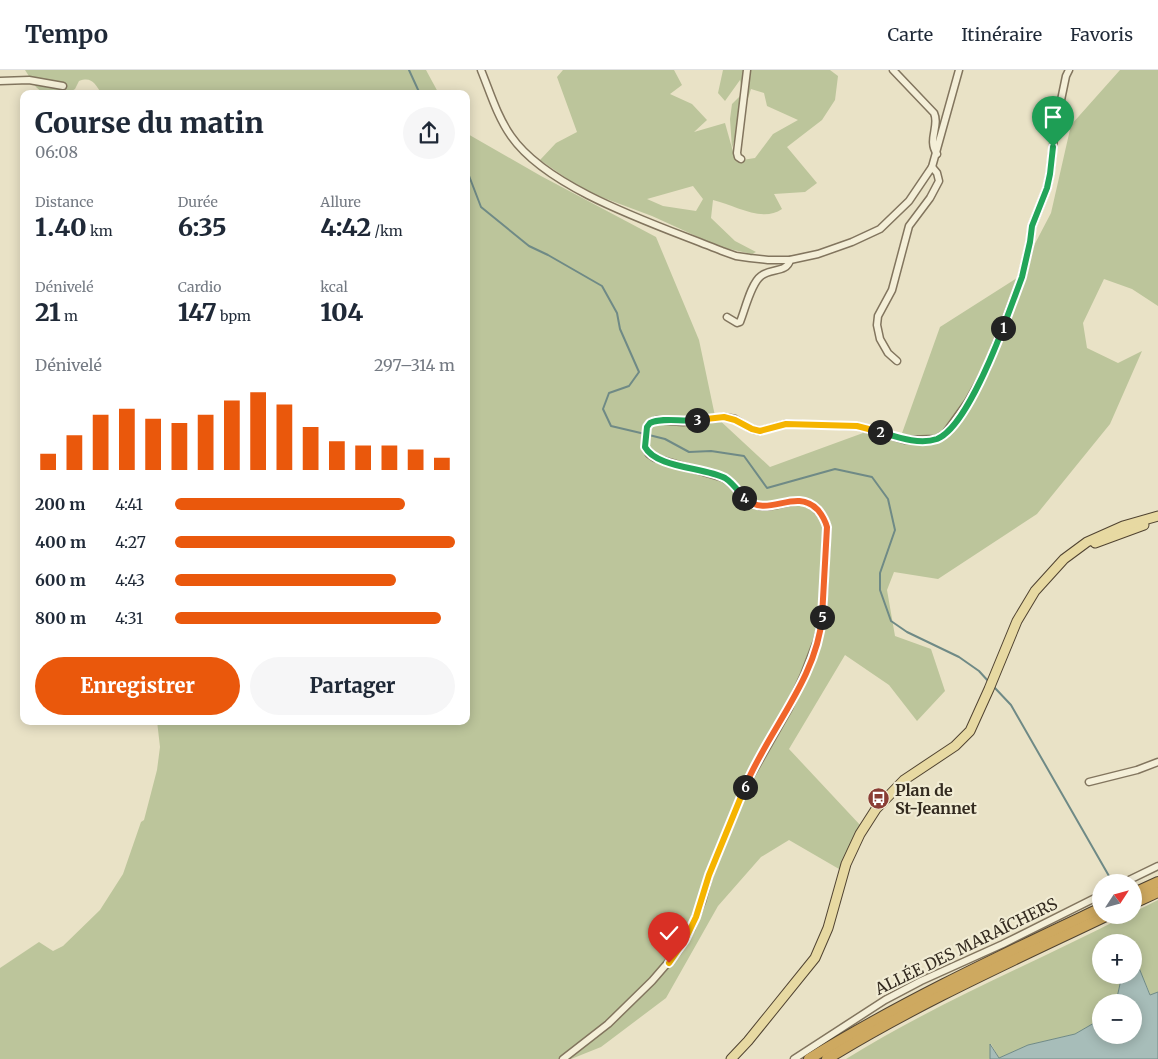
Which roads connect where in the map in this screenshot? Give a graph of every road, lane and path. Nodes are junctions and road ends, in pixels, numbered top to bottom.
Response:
1 (481, 70) edge
2 (747, 70) edge
3 (893, 70) edge
4 (959, 70) edge
5 (1069, 70) edge
6 (0, 81) edge
7 (63, 86) dead end
8 (936, 154) junction
9 (741, 159) dead end
10 (932, 167) junction
11 (790, 260) junction
12 (727, 317) dead end
13 (897, 361) dead end
14 (1158, 518) edge
15 (1158, 762) edge
16 (1089, 782) dead end
17 (1158, 866) edge
18 (1142, 874) edge
19 (1158, 882) edge
20 (1142, 889) edge
21 (1158, 892) edge
22 (1092, 899) edge
23 (1142, 899) edge
24 (1092, 912) edge
25 (1092, 923) edge
26 (563, 1059) edge
27 (731, 1059) edge
28 (794, 1059) edge
29 (809, 1059) edge
30 (827, 1059) edge

1 - 11 street
2 - 9 street
3 - 8 street
4 - 8 street
5 - 26 street
6 - 7 street
8 - 10 street
10 - 11 street
10 - 13 street
11 - 12 street
14 - 27 main road
15 - 16 street
17 - 18 street
19 - 20 highway
21 - 23 highway
22 - 28 street, ALLÉE DES MARAÎCHERS
24 - 29 highway
25 - 30 highway

